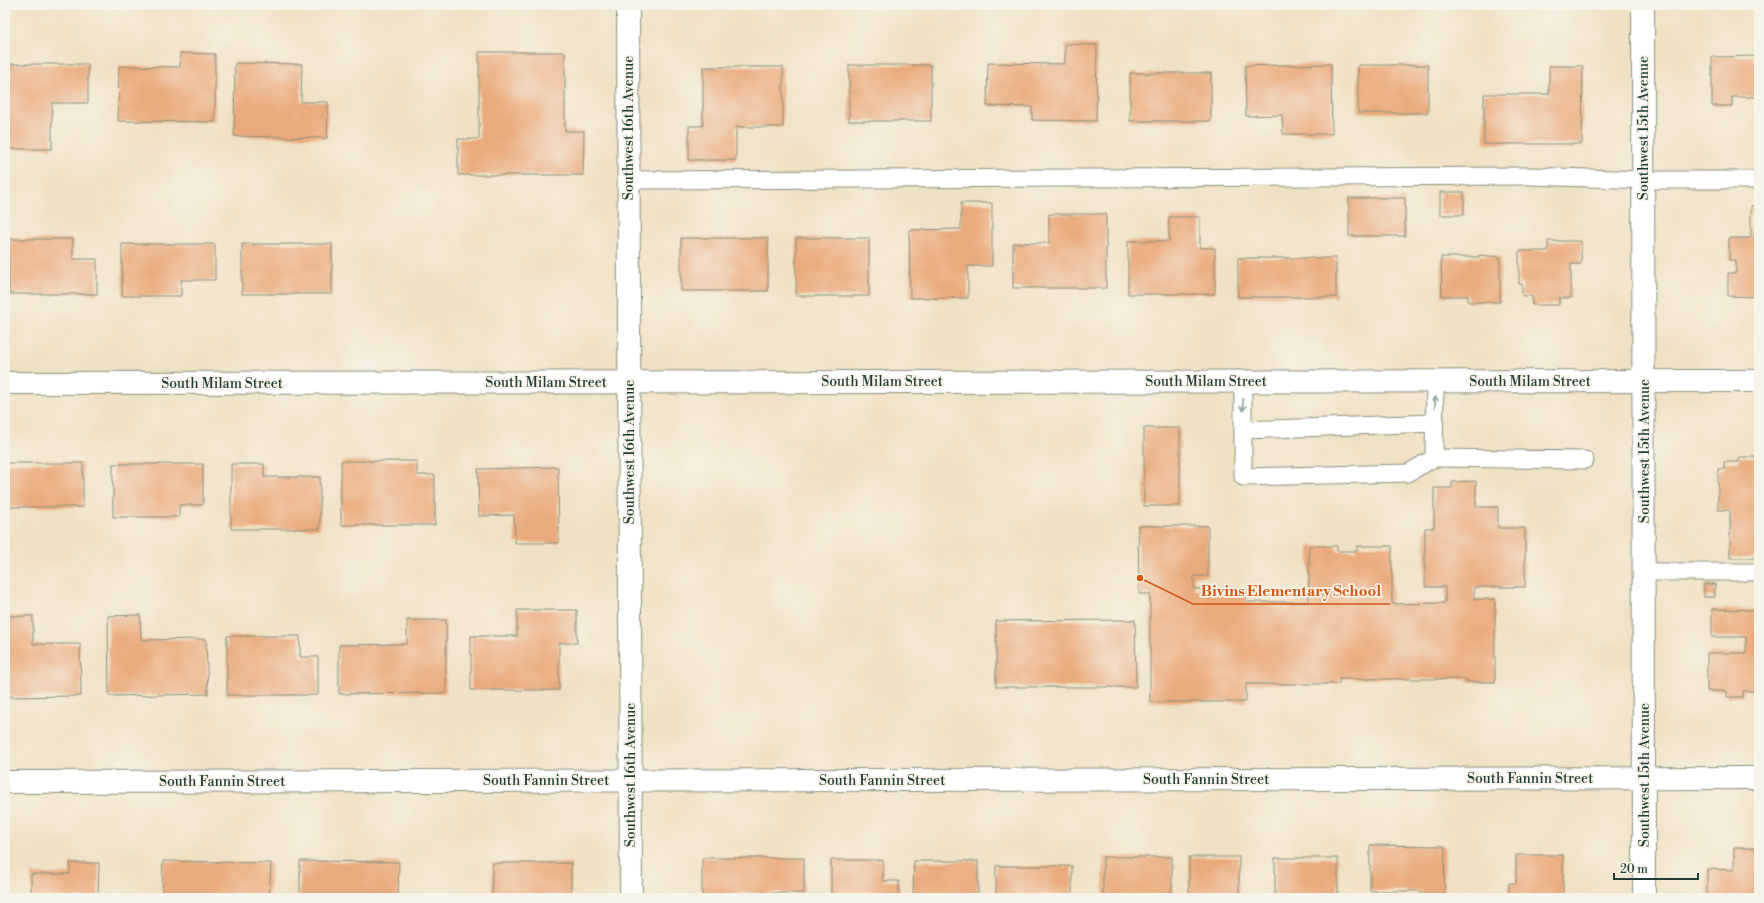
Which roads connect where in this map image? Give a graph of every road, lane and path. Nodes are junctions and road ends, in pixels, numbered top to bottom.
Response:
1 (628, 5) edge
2 (1643, 5) edge
3 (629, 180) junction
4 (1644, 180) junction
5 (1759, 180) edge
6 (1243, 381) junction
7 (1435, 381) junction
8 (1644, 381) junction
9 (1759, 381) edge
10 (629, 382) junction
11 (5, 383) edge
12 (1434, 423) junction
13 (1243, 430) junction
14 (1434, 458) junction
15 (1585, 460) dead end
16 (1644, 572) junction
17 (1759, 572) edge
18 (1644, 778) junction
19 (1759, 778) edge
20 (630, 780) junction
21 (5, 782) edge
22 (631, 898) edge
23 (1644, 898) edge

1 - 3 street, Southwest 16th Avenue
2 - 4 street, Southwest 15th Avenue
3 - 4 lane
3 - 10 street, Southwest 16th Avenue
4 - 5 lane
4 - 8 street, Southwest 15th Avenue
6 - 7 street, South Milam Street
6 - 10 street, South Milam Street
6 -> 13 lane
7 - 8 street, South Milam Street
12 -> 7 lane
8 - 9 street, South Milam Street
8 - 16 street, Southwest 15th Avenue
10 - 11 street, South Milam Street
10 - 20 street, Southwest 16th Avenue
12 - 13 lane
12 - 14 lane
13 - 14 lane
14 - 15 lane
16 - 17 lane
16 - 18 street, Southwest 15th Avenue
18 - 19 street, South Fannin Street
18 - 20 street, South Fannin Street
18 - 23 street, Southwest 15th Avenue
20 - 21 street, South Fannin Street
20 - 22 street, Southwest 16th Avenue

